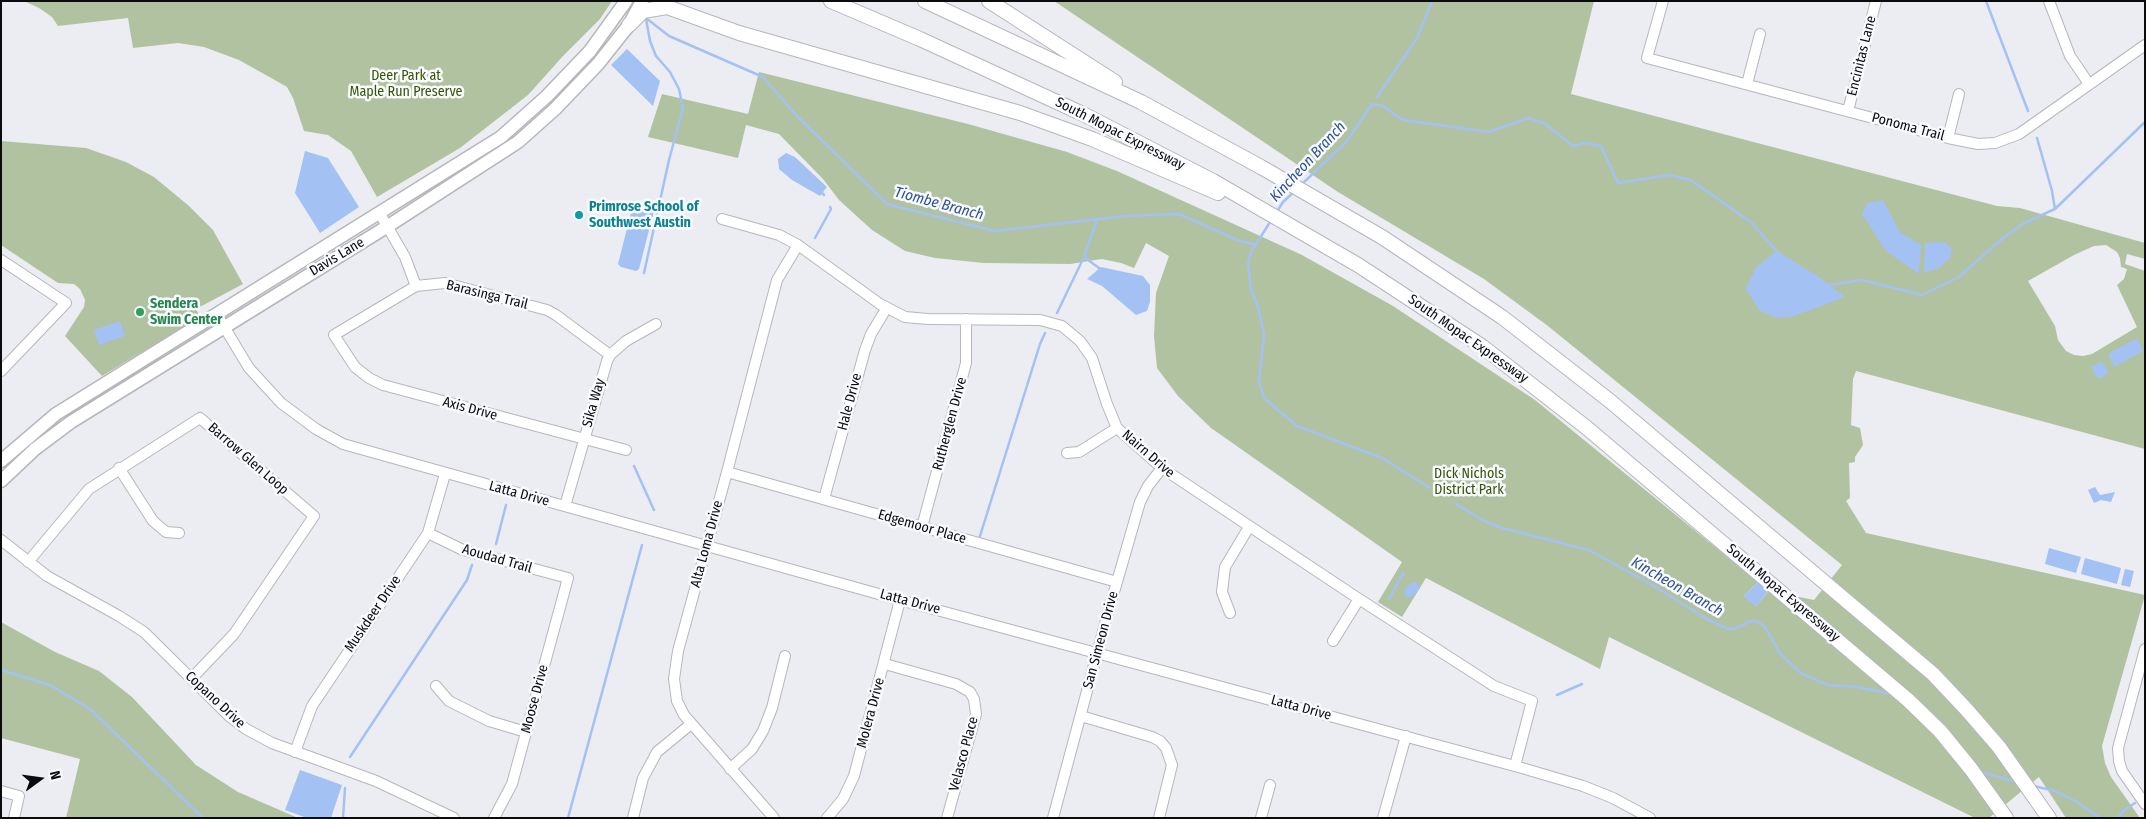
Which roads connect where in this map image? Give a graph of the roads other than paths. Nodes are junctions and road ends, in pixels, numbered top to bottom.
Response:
1 (626, 1) edge
2 (642, 1) edge
3 (831, 1) edge
4 (925, 1) edge
5 (989, 1) edge
6 (1663, 1) edge
7 (1876, 1) edge
8 (2050, 1) edge
9 (664, 4) edge
10 (629, 25) junction
11 (1760, 34) dead end
12 (2145, 46) edge
13 (1747, 84) junction
14 (2089, 84) junction
15 (1960, 94) dead end
16 (1141, 102) junction
17 (1848, 112) junction
18 (509, 130) junction
19 (1948, 138) junction
20 (518, 142) junction
21 (1238, 199) junction
22 (380, 214) junction
23 (722, 219) dead end
24 (388, 226) junction
25 (798, 245) junction
26 (1, 260) edge
27 (416, 286) junction
28 (886, 309) junction
29 (217, 315) junction
30 (966, 319) junction
31 (656, 324) dead end
32 (224, 326) junction
33 (334, 335) joint
34 (610, 355) junction
35 (1, 371) edge
36 (1117, 428) junction
37 (583, 440) junction
38 (626, 450) dead end
39 (1067, 453) dead end
40 (1, 461) edge
41 (119, 468) junction
42 (1162, 468) junction
43 (727, 472) junction
44 (445, 474) junction
45 (1, 481) edge
46 (824, 499) junction
47 (565, 506) junction
48 (922, 527) junction
49 (1249, 527) junction
50 (179, 533) dead end
51 (428, 533) junction
52 (1, 540) edge
53 (707, 545) junction
54 (28, 562) junction
55 (568, 578) joint
56 (1117, 582) junction
57 (900, 600) junction
58 (1359, 600) junction
59 (1230, 613) dead end
60 (1333, 641) dead end
61 (2145, 649) edge
62 (1098, 652) junction
63 (785, 656) dead end
64 (885, 664) junction
65 (192, 678) junction
66 (436, 686) dead end
67 (1081, 716) junction
68 (691, 724) junction
69 (526, 732) junction
70 (1406, 736) junction
71 (295, 752) junction
72 (1515, 766) junction
73 (730, 769) junction
74 (1270, 785) dead end
75 (1, 791) edge
76 (2145, 804) edge
77 (14, 818) edge
78 (454, 818) edge
79 (494, 818) edge
80 (633, 818) edge
81 (774, 818) edge
82 (827, 818) edge
83 (947, 818) edge
84 (1053, 818) edge
85 (1159, 818) edge
86 (1261, 818) edge
87 (1383, 818) edge
88 (1650, 818) edge
89 (2006, 818) edge
90 (2049, 818) edge

1 - 18 main road, Davis Lane
2 - 10 main road, Davis Lane
3 - 21 highway, South Mopac Expressway
4 - 16 highway
5 - 16 highway
6 - 13 street, Ponoma Trail
7 - 17 street, Encinitas Lane
8 - 14 street
9 - 10 highway
9 - 21 highway
10 - 20 main road, Davis Lane
11 - 13 street
12 - 14 street, Ponoma Trail
13 - 17 street, Ponoma Trail
14 - 19 street, Ponoma Trail
15 - 19 street
16 - 90 highway
17 - 19 street, Ponoma Trail
18 - 20 main road
18 - 22 main road, Davis Lane
20 - 24 main road, Davis Lane
21 - 89 highway, South Mopac Expressway
22 - 24 street
22 - 29 main road, Davis Lane
23 - 25 street, Nairn Drive
24 - 27 street
24 - 32 main road, Davis Lane
25 - 28 street, Nairn Drive
25 - 43 street, Alta Loma Drive
26 - 35 street
27 - 33 street, Barasinga Trail
27 - 34 street, Barasinga Trail
28 - 30 street, Nairn Drive
28 - 46 street, Hale Drive
29 - 32 street, Latta Drive
29 - 40 main road, Davis Lane
30 - 36 street, Nairn Drive
30 - 48 street, Rutherglen Drive
31 - 34 street
32 - 44 street, Latta Drive
32 - 45 main road, Davis Lane
33 - 37 street, Axis Drive
34 - 37 street, Sika Way
36 - 39 street
36 - 42 street, Nairn Drive
37 - 38 street, Axis Drive
37 - 47 street, Sika Way
41 - 50 street
41 - 54 street, Barrow Glen Loop
41 - 65 street, Barrow Glen Loop
42 - 49 street, Nairn Drive
42 - 56 street, San Simeon Drive
43 - 46 street, Edgemoor Place
43 - 53 street, Alta Loma Drive
44 - 47 street, Latta Drive
44 - 51 street, Muskdeer Drive
46 - 48 street, Edgemoor Place
47 - 53 street, Latta Drive
48 - 56 street, Edgemoor Place
49 - 58 street, Nairn Drive
49 - 59 street
51 - 55 street, Aoudad Trail
51 - 71 street, Muskdeer Drive
52 - 54 street, Copano Drive
53 - 57 street, Latta Drive
53 - 68 street, Alta Loma Drive
54 - 65 street, Copano Drive
55 - 69 street, Moose Drive
56 - 62 street, San Simeon Drive
57 - 62 street, Latta Drive
57 - 64 street, Molera Drive
58 - 60 street
58 - 72 street, Nairn Drive
61 - 76 street
62 - 67 street, San Simeon Drive
62 - 70 street, Latta Drive
63 - 73 street
64 - 82 street, Molera Drive
64 - 83 street, Velasco Place
65 - 71 street, Copano Drive
66 - 69 street
67 - 84 street, San Simeon Drive
67 - 85 street
68 - 73 street, Alta Loma Drive
68 - 80 street
69 - 79 street, Moose Drive
70 - 72 street, Latta Drive
70 - 87 street
71 - 78 street, Copano Drive
72 - 88 street, Latta Drive
73 - 81 street, Alta Loma Drive
74 - 86 street
75 - 77 street

